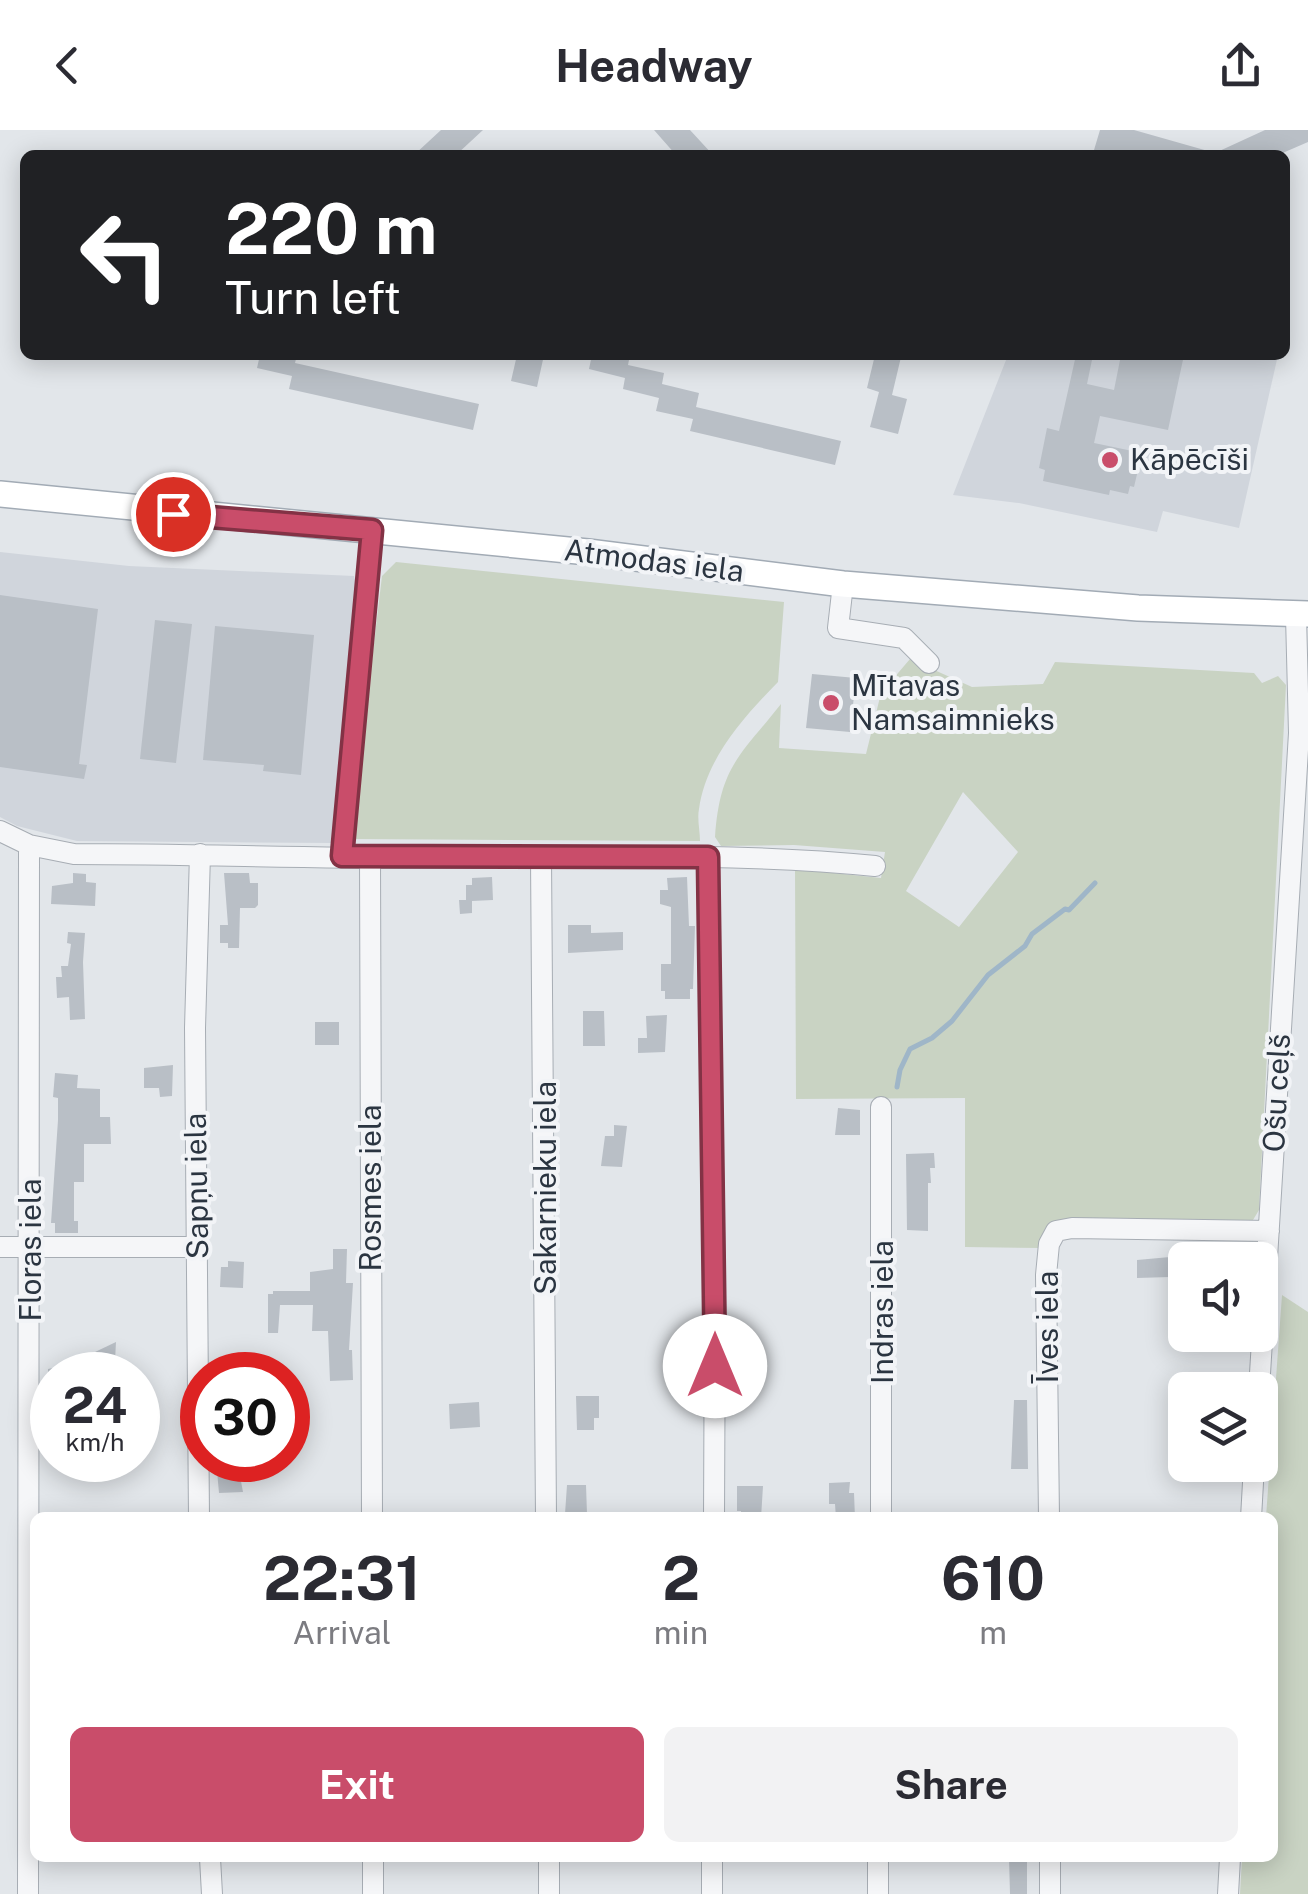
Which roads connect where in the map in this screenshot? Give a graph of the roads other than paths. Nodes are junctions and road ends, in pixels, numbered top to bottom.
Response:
1 (0, 494) edge
2 (372, 530) junction
3 (843, 584) junction
4 (1302, 615) edge
5 (929, 663) dead end
6 (0, 831) edge
7 (29, 845) junction
8 (200, 854) junction
9 (342, 856) junction
10 (708, 857) junction
11 (370, 858) junction
12 (542, 858) junction
13 (875, 866) dead end
14 (881, 1107) dead end
15 (1269, 1232) junction
16 (31, 1245) junction
17 (0, 1247) edge
18 (197, 1248) junction
19 (1260, 1372) edge
20 (1253, 1482) edge
21 (199, 1512) edge
22 (372, 1512) edge
23 (546, 1512) edge
24 (714, 1512) edge
25 (881, 1512) edge
26 (1049, 1512) edge
27 (1251, 1512) edge
28 (210, 1862) edge
29 (373, 1862) edge
30 (549, 1862) edge
31 (712, 1862) edge
32 (878, 1862) edge
33 (1050, 1862) edge
34 (1230, 1862) edge
35 (28, 1894) edge
36 (212, 1894) edge
37 (373, 1894) edge
38 (548, 1894) edge
39 (712, 1894) edge
40 (878, 1894) edge
41 (1050, 1894) edge
42 (1228, 1894) edge

1 - 2 main road, Atmodas iela
2 - 3 main road, Atmodas iela
2 - 9 street
3 - 4 main road, Atmodas iela
3 - 5 street
4 - 15 street, Ošu ceļš
6 - 7 street
7 - 8 street
7 - 16 street, Floras iela
8 - 9 street
8 - 18 street, Sapņu iela
9 - 11 street
10 - 12 street
10 - 13 street
10 - 24 street
11 - 12 street
11 - 22 street, Rosmes iela
12 - 23 street, Sakarnieku iela
14 - 25 street, Indras iela
15 - 19 street, Ošu ceļš
15 - 26 street, Īves iela
16 - 17 street
16 - 18 street
16 - 35 street, Floras iela
18 - 21 street, Sapņu iela
20 - 27 street
28 - 36 street
29 - 37 street
30 - 38 street
31 - 39 street
32 - 40 street
33 - 41 street
34 - 42 street

